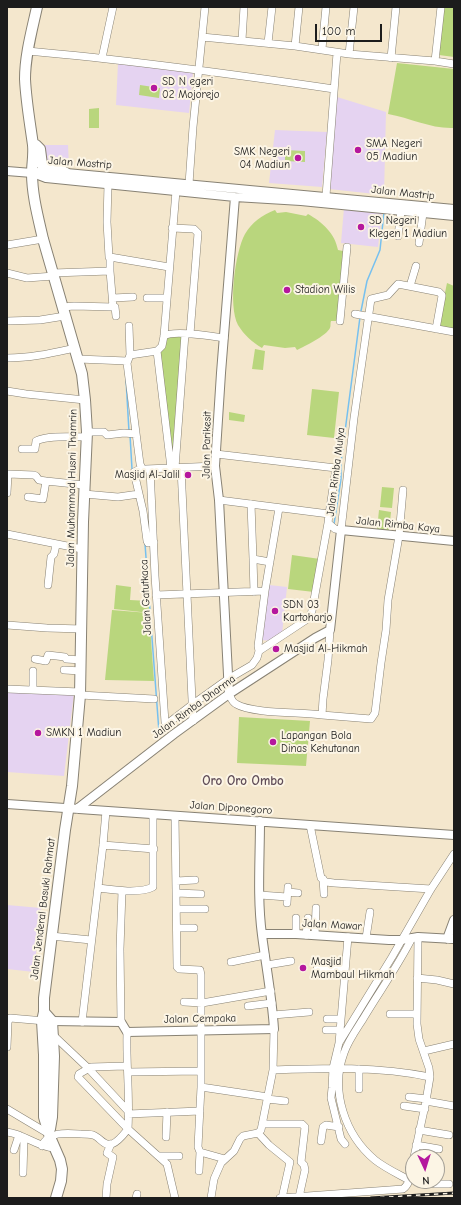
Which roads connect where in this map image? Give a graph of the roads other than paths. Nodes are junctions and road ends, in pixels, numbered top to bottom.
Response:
1 (37, 7) edge
2 (113, 7) edge
3 (205, 7) edge
4 (244, 7) edge
5 (272, 7) edge
6 (299, 7) edge
7 (326, 7) edge
8 (354, 7) edge
9 (396, 7) edge
10 (441, 7) edge
11 (202, 37) junction
12 (242, 40) junction
13 (268, 43) junction
14 (295, 46) junction
15 (322, 49) junction
16 (28, 51) junction
17 (337, 53) junction
18 (349, 54) junction
19 (102, 58) junction
20 (391, 58) junction
21 (435, 61) junction
22 (454, 64) edge
23 (199, 69) junction
24 (334, 88) junction
25 (32, 143) junction
26 (7, 171) edge
27 (32, 173) junction
28 (66, 173) junction
29 (125, 182) junction
30 (108, 184) junction
31 (190, 184) junction
32 (176, 191) junction
33 (326, 196) junction
34 (235, 197) junction
35 (384, 206) junction
36 (454, 209) edge
37 (401, 211) junction
38 (422, 213) junction
39 (454, 216) edge
40 (172, 228) junction
41 (398, 236) dead end
42 (43, 239) junction
43 (419, 243) dead end
44 (7, 245) edge
45 (347, 247) dead end
46 (109, 257) junction
47 (416, 266) dead end
48 (169, 267) junction
49 (110, 271) junction
50 (7, 273) edge
51 (53, 274) junction
52 (410, 286) junction
53 (133, 297) dead end
54 (113, 298) junction
55 (147, 298) dead end
56 (167, 298) junction
57 (113, 307) junction
58 (64, 312) junction
59 (355, 314) dead end
60 (116, 316) dead end
61 (367, 316) junction
62 (340, 320) dead end
63 (7, 321) edge
64 (129, 326) dead end
65 (436, 329) junction
66 (454, 332) edge
67 (187, 334) junction
68 (164, 336) junction
69 (224, 338) junction
70 (75, 348) junction
71 (157, 351) junction
72 (7, 358) edge
73 (129, 358) junction
74 (78, 359) junction
75 (7, 390) edge
76 (85, 400) junction
77 (136, 434) junction
78 (86, 435) junction
79 (22, 449) dead end
80 (216, 454) junction
81 (215, 466) junction
82 (139, 467) junction
83 (175, 468) junction
84 (150, 469) junction
85 (8, 474) edge
86 (46, 481) junction
87 (84, 490) junction
88 (403, 490) dead end
89 (7, 493) edge
90 (137, 494) junction
91 (28, 497) dead end
92 (219, 500) junction
93 (251, 504) junction
94 (279, 508) junction
95 (329, 514) junction
96 (328, 523) junction
97 (340, 530) junction
98 (7, 534) edge
99 (399, 536) junction
100 (454, 541) edge
101 (154, 542) junction
102 (56, 545) junction
103 (82, 549) junction
104 (253, 559) junction
105 (270, 562) junction
106 (48, 585) dead end
107 (265, 591) junction
108 (254, 592) junction
109 (224, 593) junction
110 (186, 594) junction
111 (156, 595) junction
112 (7, 625) edge
113 (82, 628) junction
114 (330, 630) junction
115 (259, 651) junction
116 (35, 660) dead end
117 (81, 660) junction
118 (33, 670) dead end
119 (64, 670) dead end
120 (81, 671) junction
121 (228, 679) junction
122 (7, 689) edge
123 (33, 690) junction
124 (80, 694) junction
125 (229, 694) junction
126 (154, 699) dead end
127 (193, 704) junction
128 (322, 715) junction
129 (193, 721) junction
130 (7, 804) edge
131 (73, 809) junction
132 (106, 811) junction
133 (153, 814) junction
134 (176, 816) junction
135 (260, 821) junction
136 (310, 825) junction
137 (454, 835) edge
138 (103, 845) junction
139 (154, 849) junction
140 (454, 854) edge
141 (323, 879) junction
142 (195, 880) dead end
143 (176, 881) junction
144 (98, 888) junction
145 (431, 889) junction
146 (122, 891) junction
147 (176, 893) junction
148 (298, 893) dead end
149 (201, 894) dead end
150 (324, 894) dead end
151 (260, 895) junction
152 (316, 908) dead end
153 (177, 909) junction
154 (205, 909) dead end
155 (370, 912) dead end
156 (296, 918) dead end
157 (308, 918) dead end
158 (454, 920) edge
159 (177, 928) junction
160 (194, 928) dead end
161 (262, 934) junction
162 (296, 934) junction
163 (306, 935) junction
164 (315, 935) junction
165 (51, 936) junction
166 (348, 937) junction
167 (415, 937) junction
168 (366, 938) junction
169 (451, 939) edge
170 (91, 940) junction
171 (401, 940) junction
172 (266, 955) junction
173 (290, 961) dead end
174 (231, 962) dead end
175 (267, 965) junction
176 (317, 969) dead end
177 (345, 969) junction
178 (417, 978) junction
179 (454, 984) edge
180 (271, 991) junction
181 (184, 1002) dead end
182 (202, 1002) junction
183 (272, 1003) junction
184 (248, 1006) dead end
185 (309, 1012) dead end
186 (390, 1014) dead end
187 (416, 1014) junction
188 (273, 1015) junction
189 (46, 1018) junction
190 (340, 1018) junction
191 (327, 1019) dead end
192 (82, 1022) junction
193 (121, 1022) junction
194 (274, 1029) junction
195 (202, 1030) junction
196 (326, 1030) dead end
197 (339, 1030) junction
198 (127, 1032) junction
199 (52, 1034) junction
200 (339, 1042) junction
201 (454, 1044) edge
202 (7, 1047) edge
203 (424, 1051) junction
204 (88, 1068) junction
205 (336, 1068) junction
206 (127, 1069) junction
207 (359, 1069) junction
208 (273, 1070) junction
209 (200, 1071) junction
210 (430, 1077) junction
211 (201, 1087) junction
212 (359, 1089) dead end
213 (408, 1097) dead end
214 (268, 1098) junction
215 (285, 1101) dead end
216 (426, 1103) junction
217 (404, 1106) dead end
218 (454, 1106) edge
219 (7, 1109) edge
220 (200, 1111) junction
221 (128, 1112) junction
222 (167, 1112) junction
223 (262, 1124) junction
224 (339, 1127) junction
225 (128, 1129) junction
226 (419, 1130) junction
227 (7, 1132) edge
228 (258, 1133) junction
229 (50, 1135) junction
230 (449, 1135) dead end
231 (22, 1136) junction
232 (166, 1137) dead end
233 (321, 1141) dead end
234 (110, 1144) junction
235 (345, 1144) dead end
236 (416, 1145) junction
237 (42, 1146) junction
238 (54, 1148) junction
239 (415, 1149) edge
240 (439, 1149) dead end
241 (14, 1150) dead end
242 (200, 1152) junction
243 (160, 1156) junction
244 (180, 1156) dead end
245 (225, 1159) junction
246 (199, 1171) dead end
247 (23, 1173) dead end
248 (405, 1175) edge
249 (445, 1184) edge
250 (449, 1184) dead end
251 (405, 1188) edge
252 (299, 1197) junction
253 (56, 1198) edge
254 (106, 1198) edge
255 (175, 1198) edge
256 (211, 1198) edge
257 (281, 1198) edge

1 - 16 highway
2 - 19 street
3 - 11 street
4 - 12 street
5 - 13 street
6 - 14 street
7 - 15 street
8 - 18 street
9 - 20 street
10 - 21 street
11 - 12 street
11 - 23 street
12 - 13 street
13 - 14 street
14 - 15 street
15 - 17 street
16 - 19 street
16 - 25 highway
17 - 18 street
17 - 24 street
18 - 20 street
19 - 23 street
20 - 21 street
21 - 22 street
23 - 24 street
23 - 31 street
24 - 33 street
25 - 27 highway, Jalan Muhammad Husni Thamrin
25 - 28 highway
26 - 27 main road
27 - 28 main road, Jalan Mastrip
27 - 30 main road, Jalan Mastrip
27 - 42 highway, Jalan Muhammad Husni Thamrin
28 - 29 main road, Jalan Mastrip
29 - 30 main road, Jalan Mastrip
29 - 31 main road, Jalan Mastrip
29 - 32 main road, Jalan Mastrip
30 - 46 street
31 - 33 main road, Jalan Mastrip
32 - 34 main road, Jalan Mastrip
32 - 40 street
33 - 35 main road, Jalan Mastrip
34 - 35 main road, Jalan Mastrip
34 - 69 main road, Jalan Parikesit
35 - 36 main road, Jalan Mastrip
35 - 37 main road, Jalan Mastrip
37 - 38 main road, Jalan Mastrip
37 - 41 street
38 - 39 main road, Jalan Mastrip
38 - 43 street
40 - 48 street
40 - 67 street
42 - 44 street
42 - 51 highway, Jalan Muhammad Husni Thamrin
45 - 62 street
46 - 48 street
46 - 49 street
47 - 52 street
48 - 56 street
49 - 51 street
49 - 54 street
50 - 51 street
51 - 58 highway, Jalan Muhammad Husni Thamrin
52 - 61 street, Jalan Rimba Mulya
52 - 65 street
53 - 54 street
54 - 57 street
55 - 56 street
56 - 68 street
57 - 58 street
57 - 60 street
58 - 63 street
58 - 70 highway, Jalan Muhammad Husni Thamrin
59 - 61 street
61 - 65 street
61 - 97 street, Jalan Rimba Mulya
64 - 73 street
65 - 66 street
67 - 68 street
67 - 69 street
67 - 83 street
68 - 71 street
69 - 80 main road, Jalan Parikesit
70 - 72 street
70 - 74 highway, Jalan Muhammad Husni Thamrin
71 - 73 street
71 - 83 street
73 - 74 street
73 - 77 street
74 - 76 highway, Jalan Muhammad Husni Thamrin
75 - 76 street
76 - 78 highway, Jalan Muhammad Husni Thamrin
77 - 78 street
77 - 82 street
78 - 79 street
78 - 87 highway, Jalan Muhammad Husni Thamrin
80 - 81 main road, Jalan Parikesit
80 - 95 street
81 - 83 street
81 - 92 main road, Jalan Parikesit
82 - 84 street
82 - 90 street
83 - 84 street
83 - 110 street
84 - 101 street, Jalan Gatutkaca
85 - 86 street
85 - 89 street
86 - 87 street
86 - 91 street
87 - 90 street
87 - 103 highway, Jalan Muhammad Husni Thamrin
88 - 99 street
90 - 101 street
92 - 93 street
92 - 109 main road, Jalan Parikesit
93 - 94 street
93 - 104 street
94 - 95 street
94 - 105 street
95 - 96 street
96 - 97 street
96 - 115 street
97 - 99 main road, Jalan Rimba Kaya
97 - 114 main road, Jalan Rimba Mulya
98 - 102 street
99 - 100 main road, Jalan Rimba Kaya
99 - 128 street
101 - 111 street, Jalan Gatutkaca
102 - 103 street
102 - 106 street
103 - 113 highway, Jalan Muhammad Husni Thamrin
104 - 105 street
104 - 108 street
105 - 107 street
107 - 108 street
107 - 115 street
108 - 109 street
109 - 110 street
109 - 121 main road, Jalan Parikesit
110 - 111 street
110 - 127 street
111 - 127 street, Jalan Gatutkaca
112 - 113 street
113 - 117 highway, Jalan Muhammad Husni Thamrin
114 - 125 main road, Jalan Rimba Dharma
114 - 128 street
115 - 121 street
116 - 117 street
117 - 120 highway, Jalan Muhammad Husni Thamrin
118 - 123 street
119 - 120 street
120 - 124 highway, Jalan Muhammad Husni Thamrin
121 - 125 main road, Jalan Parikesit
121 - 127 street
122 - 123 street
123 - 124 street
124 - 126 street
124 - 131 highway, Jalan Muhammad Husni Thamrin
125 - 128 street
125 - 129 main road, Jalan Rimba Dharma
127 - 129 street
129 - 131 main road, Jalan Rimba Dharma
130 - 131 main road, Jalan Diponegoro
131 - 132 main road, Jalan Diponegoro
131 - 165 highway, Jalan Jenderal Basuki Rahmat
132 - 133 main road, Jalan Diponegoro
132 - 138 street
133 - 134 main road, Jalan Diponegoro
133 - 139 street
134 - 135 main road, Jalan Diponegoro
134 - 143 street
135 - 136 main road, Jalan Diponegoro
135 - 151 main road
136 - 137 main road, Jalan Diponegoro
136 - 141 street
138 - 139 street
138 - 144 street
139 - 146 street
140 - 145 street
141 - 145 street
141 - 150 street
142 - 143 street
143 - 147 street
144 - 146 street
144 - 170 street
145 - 171 street
146 - 193 street
147 - 149 street
147 - 153 street
148 - 151 street
151 - 161 main road
152 - 164 street
153 - 154 street
153 - 159 street
155 - 168 street
156 - 162 street
157 - 163 street
158 - 169 main road
159 - 160 street
159 - 182 street
161 - 162 main road, Jalan Mawar
161 - 172 main road
162 - 163 main road, Jalan Mawar
163 - 164 main road, Jalan Mawar
164 - 166 main road, Jalan Mawar
165 - 170 street
165 - 189 highway, Jalan Jenderal Basuki Rahmat
166 - 168 main road, Jalan Mawar
166 - 177 street
167 - 169 main road, Jalan Mawar
167 - 171 main road, Jalan Mawar
167 - 178 street
167 - 205 street
168 - 171 main road, Jalan Mawar
170 - 192 street
171 - 200 street
172 - 174 street
172 - 175 main road
173 - 175 street
175 - 180 main road
176 - 177 street
177 - 190 street
178 - 179 street
178 - 187 street
180 - 182 street
180 - 183 main road
181 - 182 street
182 - 195 street
183 - 184 street
183 - 188 main road
185 - 188 street
186 - 187 street
187 - 203 street
188 - 194 main road
189 - 192 main road
189 - 199 highway, Jalan Jenderal Basuki Rahmat
189 - 202 street
189 - 229 highway, Jalan Jenderal Basuki Rahmat
190 - 191 street
190 - 197 street
192 - 193 main road
193 - 198 main road
194 - 195 main road, Jalan Cempaka
194 - 208 street
195 - 198 main road, Jalan Cempaka
195 - 209 street
196 - 197 street
197 - 200 street
198 - 206 street
199 - 204 street
199 - 229 highway, Jalan Jenderal Basuki Rahmat
200 - 205 street
201 - 203 street
203 - 210 street
204 - 206 street
204 - 221 street
204 - 225 street
205 - 207 street
205 - 208 street
205 - 224 street
205 - 248 street
206 - 209 street
206 - 221 street
207 - 210 street
207 - 212 street
208 - 214 street
209 - 211 street
210 - 216 street
211 - 214 street
211 - 220 street
213 - 216 street
214 - 215 street
214 - 223 street
216 - 217 street
216 - 218 street
216 - 226 street
219 - 229 street
220 - 222 street
220 - 242 street
221 - 222 street
221 - 225 street
222 - 232 street
223 - 228 street
223 - 252 street
224 - 233 street
224 - 235 street
225 - 234 street
225 - 243 street
226 - 230 street
226 - 236 street
227 - 231 street
228 - 245 street
228 - 257 street
229 - 234 street
229 - 237 street
229 - 238 highway, Jalan Jenderal Basuki Rahmat
231 - 237 street
231 - 241 street
231 - 247 street
234 - 254 street
236 - 239 street
236 - 240 street
237 - 238 street
238 - 253 highway, Jalan Jenderal Basuki Rahmat
242 - 245 street
242 - 246 street
243 - 244 street
243 - 255 street
245 - 256 street
249 - 250 street
251 - 252 street
252 - 257 street

